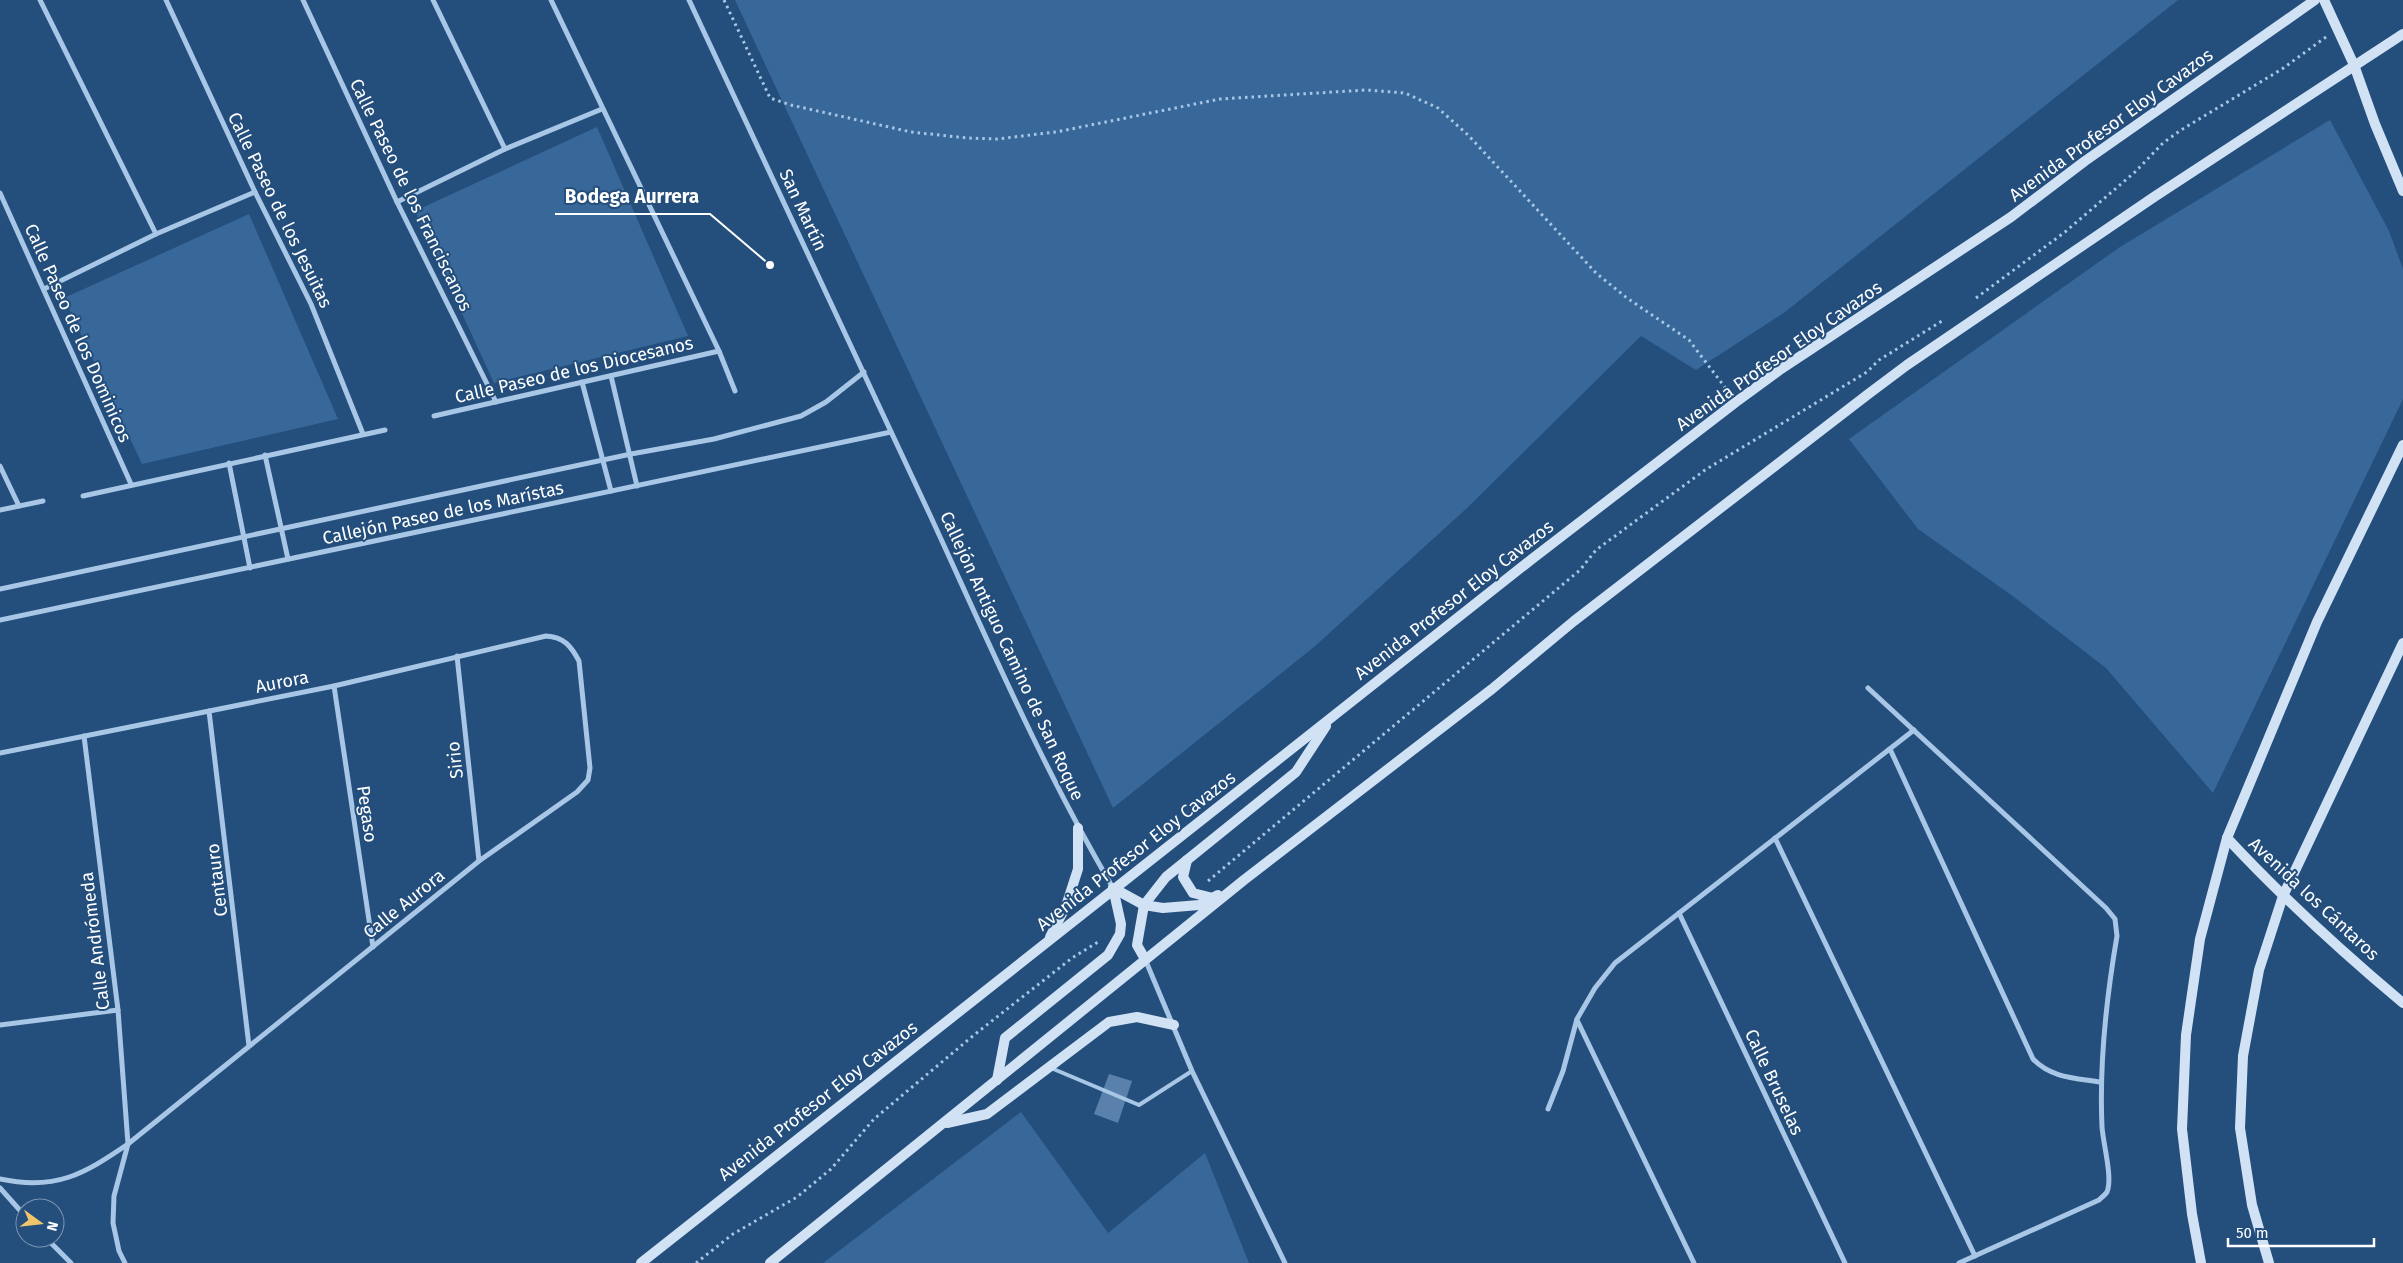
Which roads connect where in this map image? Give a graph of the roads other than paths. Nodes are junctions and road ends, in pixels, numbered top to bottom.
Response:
1 (40, 0) edge
2 (166, 0) edge
3 (303, 0) edge
4 (432, 0) edge
5 (552, 0) edge
6 (688, 0) edge
7 (2315, 0) edge
8 (2324, 0) edge
9 (2403, 34) edge
10 (2354, 65) junction
11 (602, 109) junction
12 (505, 149) junction
13 (2403, 191) edge
14 (0, 192) edge
15 (256, 192) junction
16 (397, 202) junction
17 (156, 234) junction
18 (44, 289) junction
19 (719, 351) junction
20 (864, 372) junction
21 (611, 376) junction
22 (582, 382) junction
23 (735, 391) dead end
24 (496, 402) junction
25 (434, 416) dead end
26 (385, 430) dead end
27 (891, 432) junction
28 (363, 434) junction
29 (2403, 445) edge
30 (631, 454) junction
31 (265, 455) junction
32 (604, 460) junction
33 (229, 463) junction
34 (2399, 465) edge
35 (0, 466) edge
36 (130, 484) junction
37 (637, 486) junction
38 (611, 491) junction
39 (83, 496) dead end
40 (43, 501) dead end
41 (19, 506) junction
42 (0, 510) edge
43 (280, 528) junction
44 (245, 536) junction
45 (288, 559) junction
46 (250, 568) junction
47 (0, 589) edge
48 (0, 620) edge
49 (566, 642) joint
50 (2403, 643) edge
51 (457, 656) junction
52 (334, 686) junction
53 (1868, 688) dead end
54 (209, 711) junction
55 (1330, 719) junction
56 (1914, 730) junction
57 (84, 736) junction
58 (1890, 749) junction
59 (0, 753) edge
60 (1078, 828) junction
61 (1775, 838) junction
62 (2227, 838) junction
63 (1187, 860) junction
64 (479, 861) junction
65 (1113, 888) junction
66 (1233, 888) junction
67 (2283, 896) junction
68 (1213, 898) junction
69 (1144, 905) junction
70 (1679, 913) junction
71 (1048, 942) junction
72 (373, 947) junction
73 (1145, 959) junction
74 (2403, 1003) edge
75 (118, 1010) junction
76 (1577, 1019) junction
77 (0, 1025) edge
78 (1174, 1025) junction
79 (249, 1046) junction
80 (1049, 1068) junction
81 (1192, 1071) junction
82 (997, 1080) junction
83 (2100, 1082) junction
84 (1548, 1109) dead end
85 (943, 1124) junction
86 (128, 1144) junction
87 (0, 1179) edge
88 (0, 1188) edge
89 (15, 1205) edge
90 (56, 1248) edge
91 (1975, 1256) junction
92 (71, 1263) edge
93 (125, 1263) edge
94 (641, 1263) edge
95 (770, 1263) edge
96 (1285, 1263) edge
97 (1694, 1263) edge
98 (1845, 1263) edge
99 (1959, 1263) edge
100 (2201, 1263) edge
101 (2269, 1263) edge

1 - 17 street
2 - 15 street, Calle Paseo de los Jesuitas
3 - 16 street, Calle Paseo de los Franciscanos
4 - 12 street
5 - 11 street
6 - 20 street, San Martín
7 - 55 main road, Avenida Profesor Eloy Cavazos
8 - 10 main road
9 - 10 main road
10 - 13 main road
10 - 66 main road
11 - 12 street
11 - 19 street
12 - 16 street
14 - 18 street, Calle Paseo de los Dominicos
15 - 17 street
15 - 28 street, Calle Paseo de los Jesuitas
16 - 24 street, Calle Paseo de los Franciscanos
17 - 18 street
18 - 36 street, Calle Paseo de los Dominicos
19 - 21 street, Calle Paseo de los Diocesanos
19 - 23 street
20 - 27 street, San Martín
20 - 30 street, Callejón Paseo de los Marístas
21 - 22 street, Calle Paseo de los Diocesanos
21 - 30 street
22 - 24 street, Calle Paseo de los Diocesanos
22 - 32 street
24 - 25 street, Calle Paseo de los Diocesanos
26 - 28 street
27 - 37 street, Callejón Paseo de los Marístas
27 - 60 street, Callejón Antiguo Camino de San Roque
28 - 31 street
29 - 34 main road
30 - 32 street, Callejón Paseo de los Marístas
30 - 37 street
31 - 33 street
31 - 43 street
32 - 38 street
32 - 43 street, Callejón Paseo de los Marístas
33 - 36 street
33 - 44 street
34 - 62 main road
35 - 41 street
36 - 39 street
37 - 38 street, Callejón Paseo de los Marístas
38 - 45 street, Callejón Paseo de los Marístas
40 - 41 street
41 - 42 street
43 - 44 street, Callejón Paseo de los Marístas
43 - 45 street
44 - 46 street
44 - 47 street, Callejón Paseo de los Marístas
45 - 46 street, Callejón Paseo de los Marístas
46 - 48 street, Callejón Paseo de los Marístas
49 - 51 street, Aurora
49 - 64 street, Calle Aurora
50 - 67 main road
51 - 52 street, Aurora
51 - 64 street, Sirio
52 - 54 street, Aurora
52 - 72 street, Pegaso
53 - 56 street
54 - 57 street, Aurora
54 - 79 street, Centauro
55 - 63 main road
55 - 65 main road, Avenida Profesor Eloy Cavazos
56 - 58 street
56 - 83 street
57 - 59 street, Aurora
57 - 75 street, Calle Andrómeda
58 - 61 street
58 - 83 street
60 - 65 street, Callejón Antiguo Camino de San Roque
60 - 71 main road
61 - 70 street
61 - 91 street
62 - 67 main road, Avenida los Cántaros
62 - 100 main road
63 - 68 main road
63 - 69 main road
64 - 72 street, Calle Aurora
65 - 69 main road
65 - 71 main road, Avenida Profesor Eloy Cavazos
65 - 82 main road
66 - 68 main road
66 - 73 main road
67 - 74 main road, Avenida los Cántaros
67 - 101 main road
68 - 69 main road
69 - 73 main road
70 - 76 street
70 - 98 street, Calle Bruselas
71 - 94 main road, Avenida Profesor Eloy Cavazos
72 - 79 street, Calle Aurora
73 - 78 street
73 - 82 main road
75 - 77 street
75 - 86 street, Calle Andrómeda
76 - 84 street
76 - 97 street
78 - 80 main road
78 - 81 street
79 - 86 street, Calle Aurora
80 - 81 lane
80 - 85 main road
81 - 96 street
82 - 85 main road
83 - 91 street
85 - 95 main road
86 - 87 street, Calle Aurora
86 - 93 street
88 - 89 street
90 - 92 street
91 - 99 street

